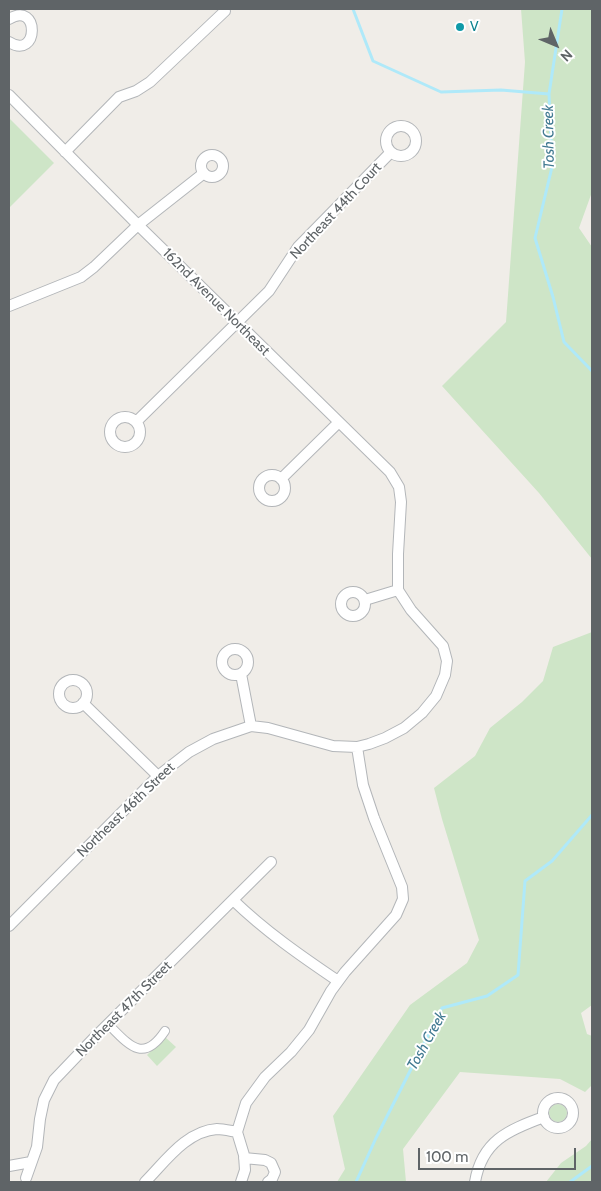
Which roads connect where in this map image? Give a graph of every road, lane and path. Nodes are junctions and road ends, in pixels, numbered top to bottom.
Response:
1 (225, 11) dead end
2 (9, 20) edge
3 (9, 42) edge
4 (9, 95) edge
5 (65, 152) junction
6 (391, 152) dead end
7 (204, 173) dead end
8 (138, 225) junction
9 (9, 306) edge
10 (236, 322) junction
11 (136, 422) dead end
12 (338, 422) junction
13 (281, 479) dead end
14 (398, 590) junction
15 (365, 600) dead end
16 (241, 674) dead end
17 (83, 703) dead end
18 (251, 726) junction
19 (357, 747) junction
20 (158, 776) junction
21 (271, 862) dead end
22 (234, 900) junction
23 (9, 926) edge
24 (338, 981) junction
25 (108, 1024) junction
26 (165, 1031) dead end
27 (544, 1117) dead end
28 (237, 1132) junction
29 (244, 1158) junction
30 (31, 1162) junction
31 (9, 1166) edge
32 (25, 1180) edge
33 (145, 1182) edge
34 (244, 1182) edge
35 (268, 1182) edge
36 (475, 1182) edge

1 - 5 street
2 - 3 street
4 - 5 street, 162nd Avenue Northeast
5 - 8 street, 162nd Avenue Northeast
6 - 10 street, Northeast 44th Court
7 - 8 street
8 - 9 street
8 - 10 street, 162nd Avenue Northeast
10 - 11 street, Northeast 44th Court
10 - 12 street, 162nd Avenue Northeast
12 - 13 street
12 - 14 street, 162nd Avenue Northeast
14 - 15 street
14 - 19 street, Northeast 46th Street
16 - 18 street
17 - 20 street
18 - 19 street, Northeast 46th Street
18 - 20 street, Northeast 46th Street
19 - 24 street
20 - 23 street, Northeast 46th Street
21 - 22 street, Northeast 47th Street
22 - 24 street
22 - 25 street, Northeast 47th Street
24 - 28 street
25 - 26 street
25 - 30 street, Northeast 47th Street
27 - 36 street
28 - 29 street
28 - 33 street
29 - 34 street
29 - 35 street
30 - 31 street
30 - 32 street, Northeast 47th Street

